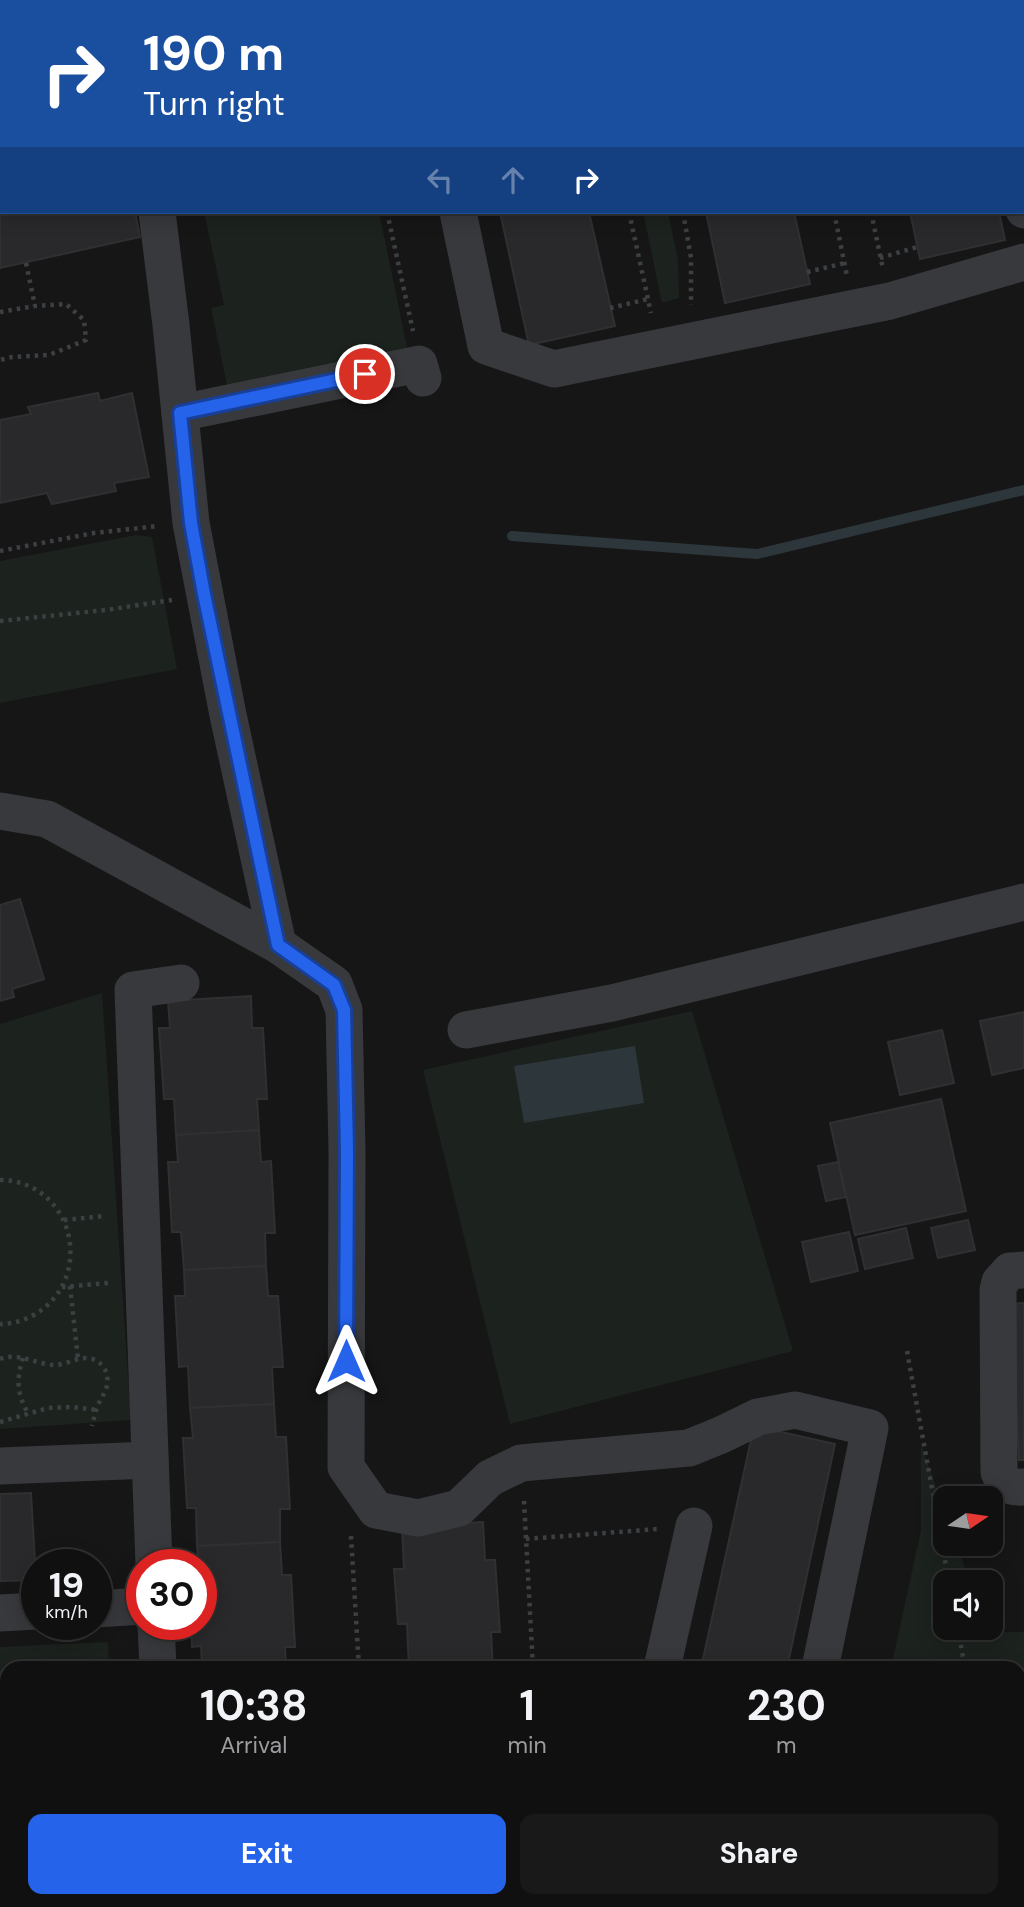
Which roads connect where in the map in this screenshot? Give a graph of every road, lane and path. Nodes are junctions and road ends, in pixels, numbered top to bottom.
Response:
1 (157, 214) edge
2 (387, 214) edge
3 (458, 214) edge
4 (629, 214) edge
5 (683, 214) edge
6 (834, 214) edge
7 (871, 214) edge
8 (917, 247) dead end
9 (880, 258) junction
10 (26, 262) dead end
11 (1024, 262) edge
12 (845, 263) junction
13 (807, 272) dead end
14 (648, 299) junction
15 (890, 301) junction
16 (35, 306) junction
17 (610, 308) dead end
18 (854, 308) junction
19 (0, 312) edge
20 (414, 337) dead end
21 (675, 344) junction
22 (0, 360) edge
23 (423, 379) dead end
24 (180, 413) junction
25 (191, 523) junction
26 (0, 551) edge
27 (204, 594) junction
28 (0, 621) edge
29 (0, 811) edge
30 (1024, 902) edge
31 (278, 945) junction
32 (181, 983) dead end
33 (466, 1030) dead end
34 (0, 1180) edge
35 (141, 1212) junction
36 (64, 1220) junction
37 (1024, 1270) edge
38 (144, 1279) junction
39 (70, 1286) junction
40 (62, 1287) junction
41 (0, 1324) edge
42 (907, 1350) dead end
43 (23, 1358) junction
44 (0, 1359) edge
45 (78, 1359) junction
46 (28, 1413) junction
47 (0, 1422) edge
48 (150, 1460) junction
49 (521, 1464) junction
50 (0, 1466) edge
51 (1024, 1487) edge
52 (694, 1526) joint
53 (351, 1532) dead end
54 (526, 1539) junction
55 (153, 1549) edge
56 (948, 1570) edge
57 (21, 1612) edge
58 (0, 1613) edge
59 (157, 1640) edge
60 (960, 1640) edge
61 (158, 1661) edge
62 (359, 1661) edge
63 (533, 1661) edge
64 (664, 1661) edge
65 (821, 1661) edge
66 (964, 1661) edge

1 - 24 street
2 - 20 path
3 - 21 street
4 - 14 path
5 - 21 path
6 - 12 path
7 - 9 path
8 - 9 path
9 - 15 path
10 - 16 path
11 - 15 street
12 - 13 path
12 - 18 path
14 - 17 path
14 - 21 path
15 - 18 street
16 - 19 path
16 - 22 path
18 - 21 street
23 - 24 street
24 - 25 street
25 - 26 path
25 - 27 street
27 - 28 path
27 - 31 street
29 - 31 street
30 - 33 street
31 - 49 street
32 - 35 street
34 - 36 path
35 - 36 path
35 - 38 street
36 - 40 path
37 - 51 street
38 - 39 path
38 - 48 street
39 - 40 path
39 - 45 path
40 - 41 path
42 - 56 path
43 - 44 path
43 - 45 path
43 - 46 path
45 - 46 path
46 - 47 path
48 - 50 street
48 - 55 street
49 - 54 path
49 - 65 street
52 - 54 path
52 - 64 street
53 - 62 path
54 - 63 path
57 - 58 street
59 - 61 street
60 - 66 path

